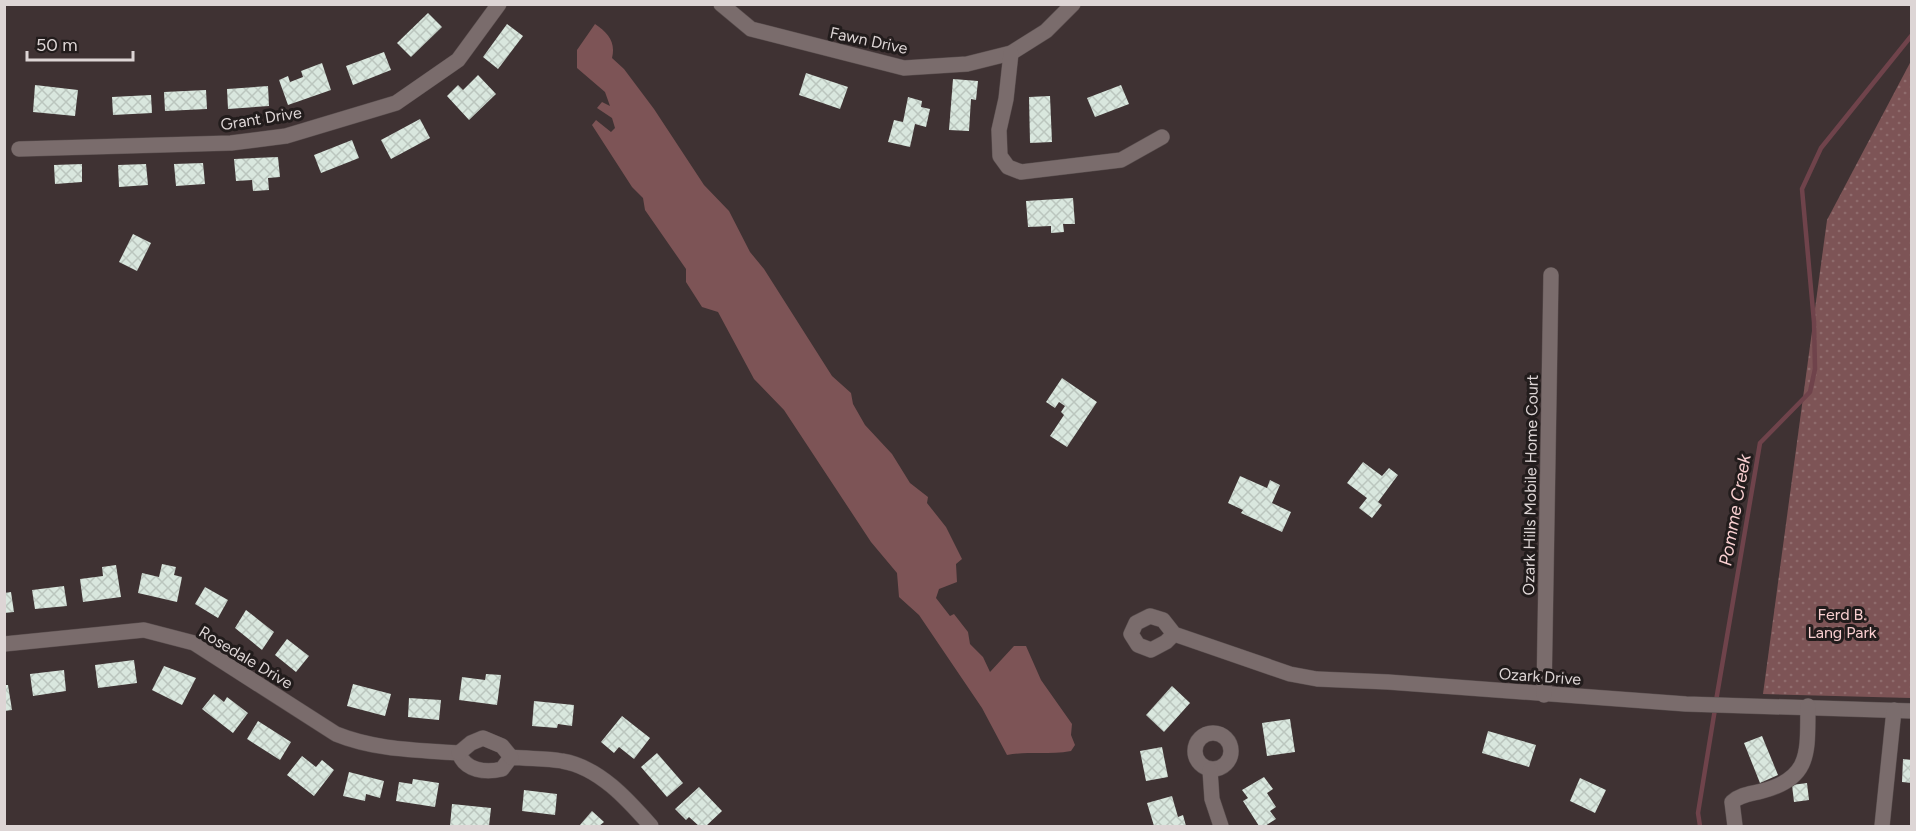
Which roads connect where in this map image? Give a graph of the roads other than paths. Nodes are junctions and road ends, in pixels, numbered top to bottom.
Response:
1 (499, 4) edge
2 (721, 4) edge
3 (1073, 4) edge
4 (1011, 53) junction
5 (1162, 137) dead end
6 (19, 149) dead end
7 (1551, 275) dead end
8 (1174, 634) dead end
9 (4, 644) edge
10 (1544, 695) junction
11 (1808, 705) junction
12 (1894, 710) junction
13 (1911, 711) edge
14 (459, 753) junction
15 (511, 757) junction
16 (1210, 770) dead end
17 (651, 826) edge
18 (1221, 826) edge
19 (1735, 826) edge
20 (1882, 826) edge

1 - 6 street, Grant Drive
2 - 4 street, Fawn Drive
3 - 4 street, Fawn Drive
4 - 5 street
7 - 10 street, Ozark Hills Mobile Home Court
8 - 10 street, Ozark Drive
9 - 14 street, Rosedale Drive
10 - 11 street, Ozark Drive
11 - 12 street, Ozark Drive
11 - 19 street
12 - 13 street, Ozark Drive
12 - 20 street
14 - 15 street
14 - 15 street
15 - 17 street
16 - 18 street

